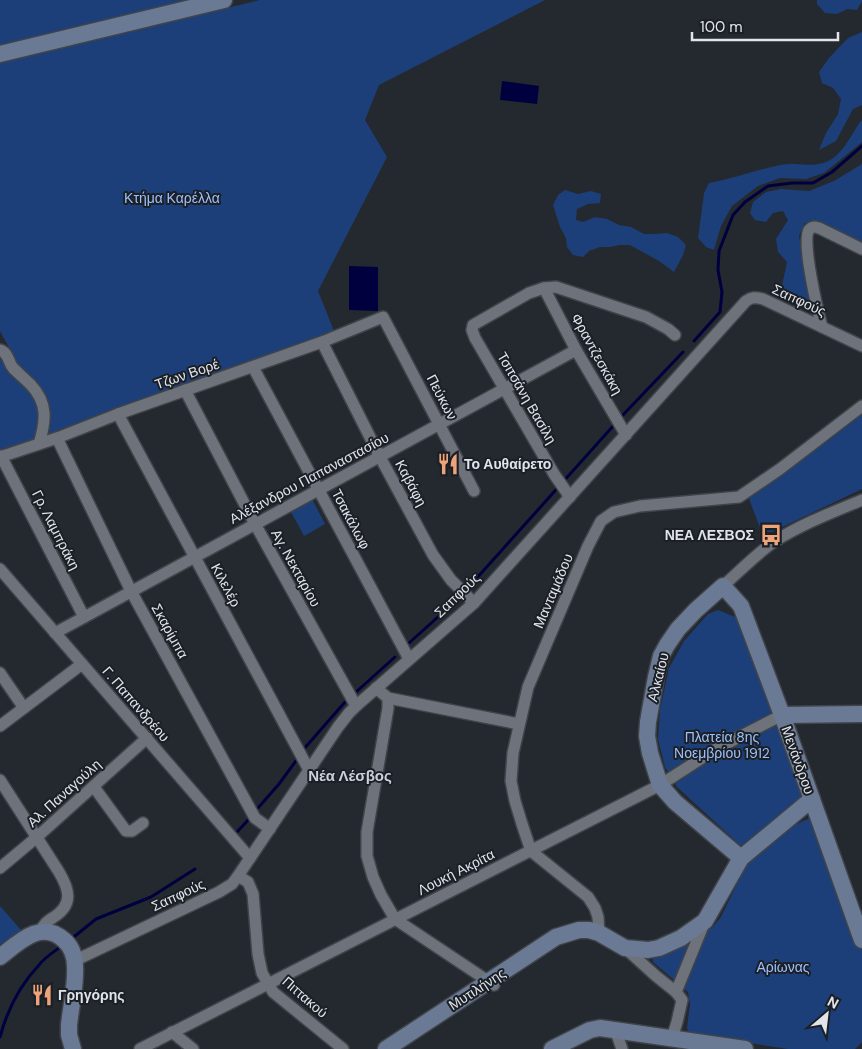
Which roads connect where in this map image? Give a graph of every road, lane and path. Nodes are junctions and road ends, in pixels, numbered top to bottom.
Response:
1 (224, 0) edge
2 (0, 54) edge
3 (862, 249) edge
4 (544, 288) junction
5 (383, 317) joint
6 (822, 327) junction
7 (675, 335) dead end
8 (322, 342) junction
9 (862, 346) edge
10 (0, 350) edge
11 (576, 350) junction
12 (253, 367) junction
13 (504, 389) junction
14 (185, 390) junction
15 (862, 406) edge
16 (118, 414) junction
17 (440, 424) junction
18 (626, 435) junction
19 (57, 438) junction
20 (39, 444) junction
21 (0, 456) edge
22 (380, 456) junction
23 (318, 490) junction
24 (474, 491) dead end
25 (568, 494) junction
26 (862, 500) edge
27 (255, 524) junction
28 (194, 557) junction
29 (0, 569) edge
30 (4, 582) edge
31 (723, 586) junction
32 (131, 591) junction
33 (474, 603) junction
34 (84, 617) junction
35 (55, 633) junction
36 (409, 659) junction
37 (82, 664) junction
38 (0, 673) edge
39 (376, 688) junction
40 (388, 698) junction
41 (356, 706) junction
42 (24, 708) junction
43 (862, 714) edge
44 (782, 715) junction
45 (519, 724) junction
46 (0, 726) edge
47 (147, 738) junction
48 (309, 770) junction
49 (0, 780) edge
50 (660, 785) junction
51 (94, 787) junction
52 (812, 800) junction
53 (143, 823) dead end
54 (270, 829) junction
55 (37, 838) junction
56 (531, 851) junction
57 (250, 858) junction
58 (741, 858) junction
59 (0, 868) edge
60 (238, 876) junction
61 (396, 919) junction
62 (705, 921) junction
63 (41, 932) junction
64 (599, 933) junction
65 (862, 940) edge
66 (625, 948) junction
67 (73, 955) junction
68 (0, 957) edge
69 (268, 984) junction
70 (492, 984) junction
71 (676, 992) junction
72 (615, 1029) junction
73 (172, 1032) junction
74 (672, 1038) junction
75 (73, 1049) edge
76 (140, 1049) edge
77 (193, 1049) edge
78 (343, 1049) edge
79 (386, 1049) edge
80 (399, 1049) edge
81 (552, 1049) edge
82 (622, 1049) edge
83 (745, 1049) edge

1 - 2 street
3 - 6 street
4 - 7 street
4 - 11 street, Φραντζεσκάκη
4 - 13 street, Τσιτσάνη Βασίλη
5 - 8 street, Τζων Βορέ
5 - 17 street, Πεύκων
6 - 9 street, Σαπφούς
6 - 18 street, Σαπφούς
8 - 12 street, Τζων Βορέ
8 - 22 street, Καβάφη
10 - 20 street
11 - 13 street, Αλέξανδρου Παπαναστασίου
11 - 18 street, Φραντζεσκάκη
12 - 14 street, Τζων Βορέ
12 - 23 street, Τσακάλωφ
13 - 17 street, Αλέξανδρου Παπαναστασίου
13 - 25 street, Τσιτσάνη Βασίλη
14 - 16 street, Τζων Βορέ
14 - 27 street, Αγ. Νεκταρίου
15 - 45 street, Μανταμάδου
16 - 19 street, Τζων Βορέ
16 - 28 street, Κιλελέρ
17 - 22 street, Αλέξανδρου Παπαναστασίου
17 - 24 street, Πεύκων
18 - 25 street, Σαπφούς
19 - 20 street, Τζων Βορέ
19 - 32 street, Σκαρίμπα
20 - 21 street, Τζων Βορέ
21 - 34 street, Γρ. Λαμπράκη
22 - 23 street, Αλέξανδρου Παπαναστασίου
22 - 33 street, Καβάφη
23 - 27 street, Αλέξανδρου Παπαναστασίου
23 - 36 street, Τσακάλωφ
25 - 33 street, Σαπφούς
26 - 31 street, Αλκαίου
27 - 28 street, Αλέξανδρου Παπαναστασίου
27 - 41 street, Αγ. Νεκταρίου
28 - 32 street, Αλέξανδρου Παπαναστασίου
28 - 48 street, Κιλελέρ
29 - 30 street, Γ. Παπανδρέου
30 - 35 street, Γ. Παπανδρέου
31 - 44 street, Μενάνδρου
31 - 50 street, Αλκαίου
32 - 34 street, Αλέξανδρου Παπαναστασίου
32 - 54 street, Σκαρίμπα
33 - 36 street, Σαπφούς
34 - 35 street, Αλέξανδρου Παπαναστασίου
35 - 37 street, Γ. Παπανδρέου
36 - 39 street, Σαπφούς
37 - 42 street
37 - 47 street, Γ. Παπανδρέου
38 - 42 street
39 - 40 street
39 - 41 street, Σαπφούς
40 - 45 street
40 - 61 street
41 - 48 street, Σαπφούς
42 - 46 street
43 - 44 street
44 - 50 street, Λουκή Ακρίτα
44 - 52 street, Μενάνδρου
45 - 56 street, Μανταμάδου
47 - 51 street, Αλ. Παναγούλη
47 - 57 street, Γ. Παπανδρέου
48 - 54 street, Σαπφούς
49 - 55 street
50 - 56 street, Λουκή Ακρίτα
50 - 58 street, Αλκαίου
51 - 53 street
51 - 55 street, Αλ. Παναγούλη
52 - 58 street
52 - 65 street, Μενάνδρου
54 - 57 street, Σαπφούς
55 - 59 street, Αλ. Παναγούλη
55 - 63 street
56 - 61 street, Λουκή Ακρίτα
56 - 64 street
57 - 60 street, Σαπφούς
58 - 62 street
60 - 67 street, Σαπφούς
60 - 69 street, Πιττακού
61 - 69 street, Λουκή Ακρίτα
61 - 70 street
62 - 66 street
62 - 71 street
63 - 67 street
63 - 68 street
64 - 66 street
64 - 70 street, Μυτιλήνης
66 - 71 street
67 - 75 street
69 - 73 street, Λουκή Ακρίτα
69 - 78 street, Πιττακού
70 - 79 street, Μυτιλήνης
70 - 80 street, Μυτιλήνης
71 - 74 street
72 - 74 street
72 - 81 street
72 - 82 street
73 - 76 street, Λουκή Ακρίτα
73 - 77 street
74 - 83 street

